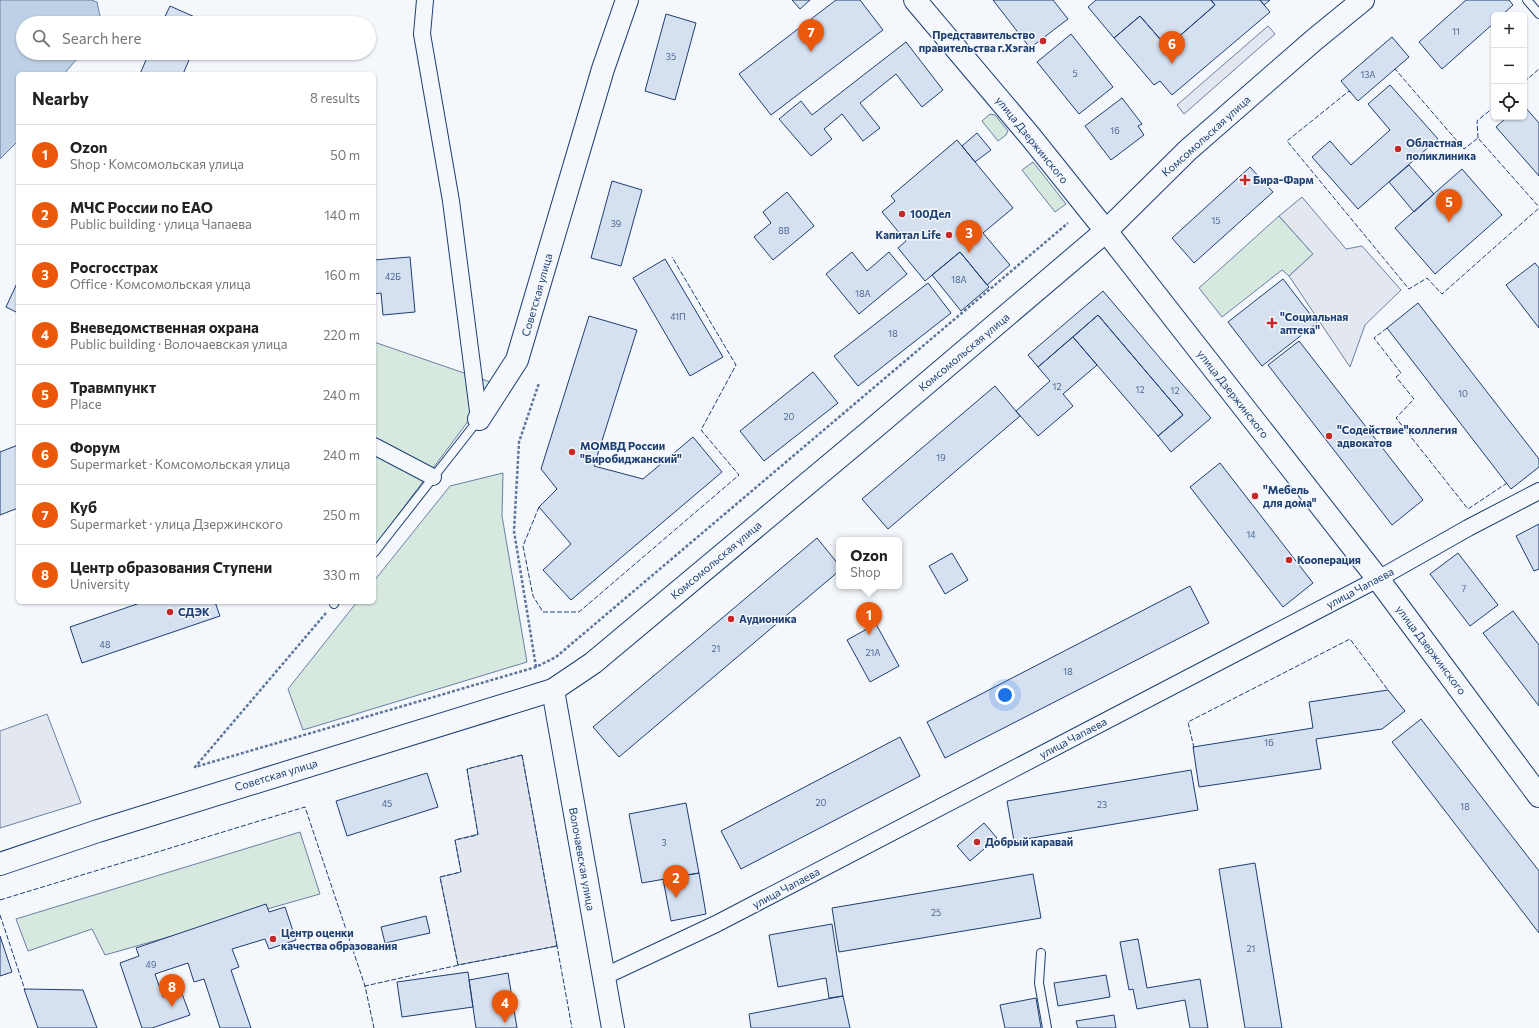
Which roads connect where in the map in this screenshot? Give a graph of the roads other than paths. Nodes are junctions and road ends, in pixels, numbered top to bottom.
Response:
1 (425, 0) edge
2 (627, 0) edge
3 (915, 0) edge
4 (1363, 0) edge
5 (1527, 0) edge
6 (1539, 14) edge
7 (1106, 231) junction
8 (479, 419) junction
9 (376, 447) edge
10 (433, 477) junction
11 (1539, 491) edge
12 (376, 550) edge
13 (1378, 579) junction
14 (553, 690) junction
15 (1539, 796) edge
16 (0, 864) edge
17 (1041, 953) dead end
18 (603, 977) junction
19 (613, 1028) edge
20 (1047, 1028) edge

1 - 8 street
2 - 8 main road, Советская улица
3 - 7 main road, улица Дзержинского
4 - 7 main road, Комсомольская улица
5 - 6 lane
7 - 13 main road, улица Дзержинского
7 - 14 main road, Комсомольская улица
8 - 10 lane, Советская улица
9 - 10 street
10 - 12 lane, Советская улица
11 - 13 street, улица Чапаева
13 - 15 main road, улица Дзержинского
13 - 18 street, улица Чапаева
14 - 16 main road, Советская улица
14 - 18 main road, Волочаевская улица
17 - 20 lane
18 - 19 main road, Волочаевская улица

